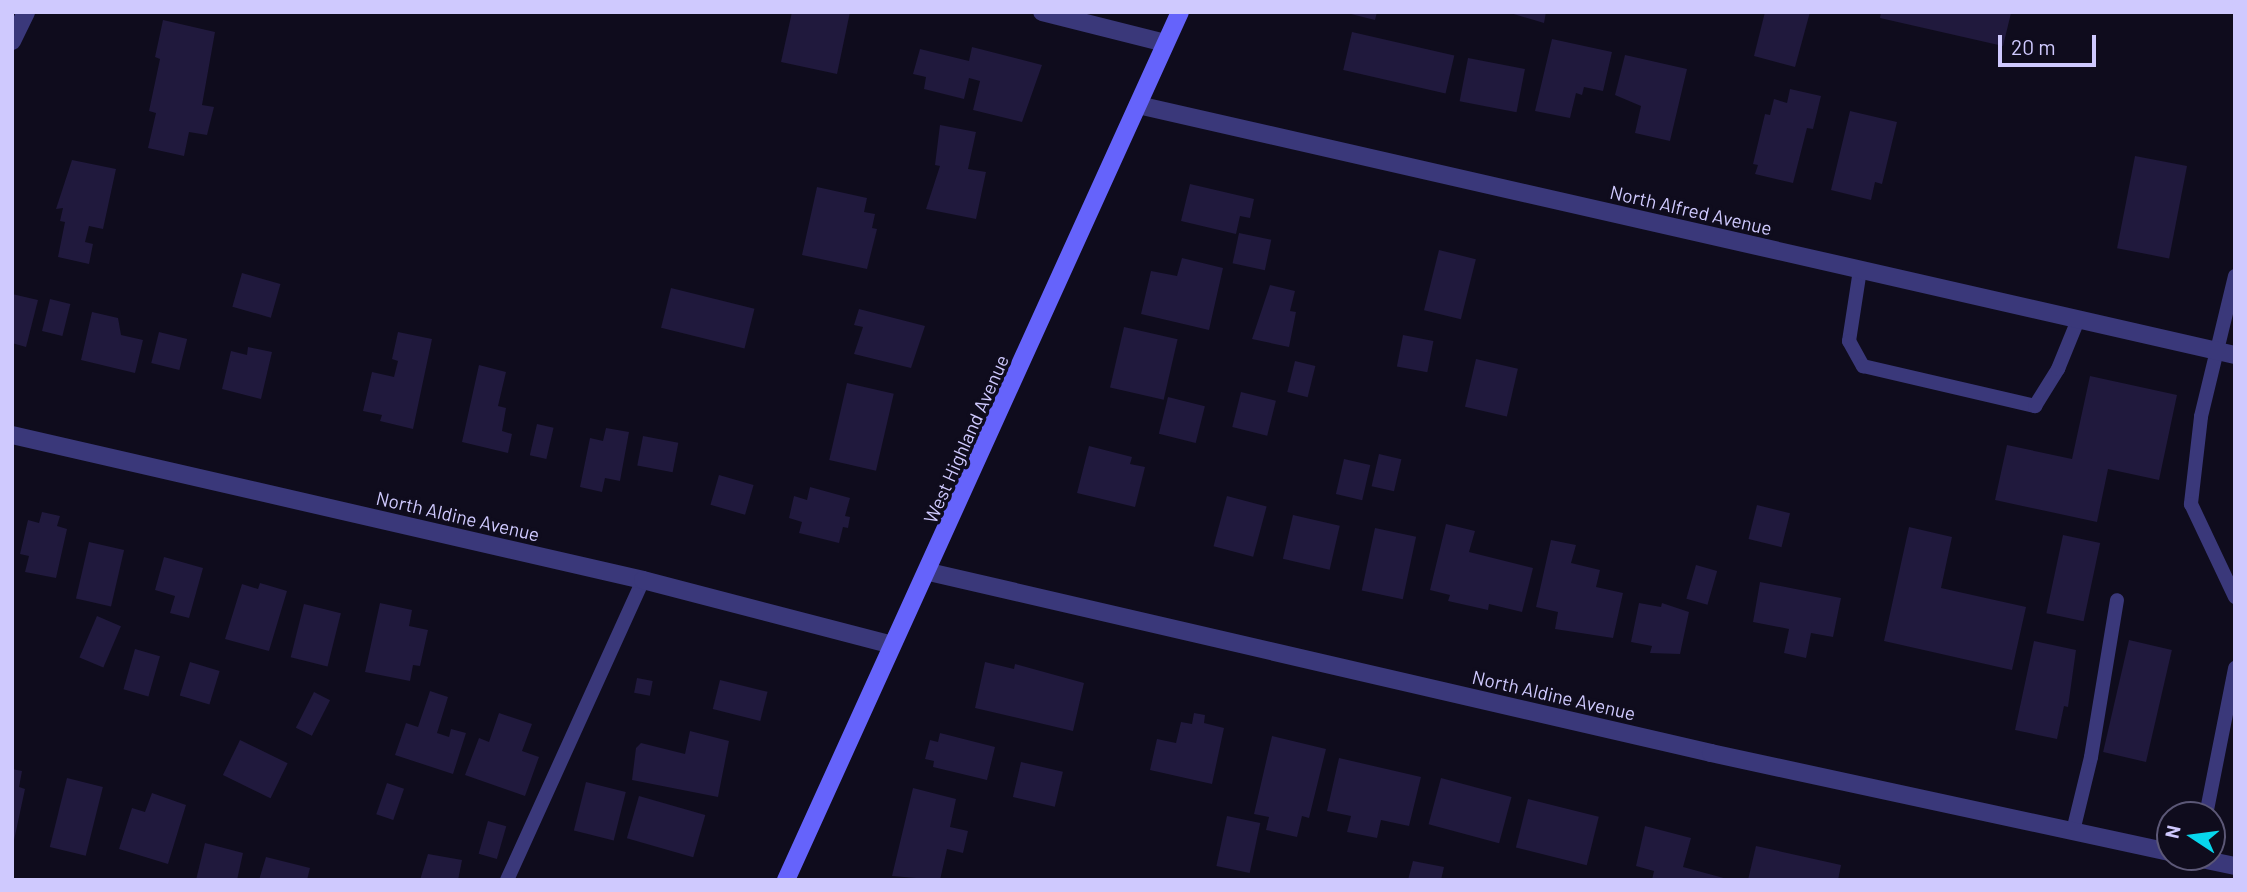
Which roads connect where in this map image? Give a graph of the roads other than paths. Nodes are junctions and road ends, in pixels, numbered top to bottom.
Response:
1 (1042, 12) edge
2 (1180, 12) edge
3 (19, 19) edge
4 (12, 41) edge
5 (1166, 43) junction
6 (1138, 105) junction
7 (1860, 270) junction
8 (2235, 276) edge
9 (2078, 320) junction
10 (2216, 351) junction
11 (2235, 355) edge
12 (12, 435) edge
13 (929, 572) junction
14 (643, 580) junction
15 (2235, 597) edge
16 (2117, 600) dead end
17 (892, 645) junction
18 (2235, 668) edge
19 (2209, 801) edge
20 (2073, 831) junction
21 (2156, 849) edge
22 (507, 880) edge
23 (786, 880) edge

1 - 5 street
2 - 5 main road, West Highland Avenue
3 - 4 street
5 - 6 main road, West Highland Avenue
6 - 7 street, North Alfred Avenue
6 - 13 main road, West Highland Avenue
7 - 9 street, North Alfred Avenue
7 - 9 lane
8 - 10 lane
9 - 10 street, North Alfred Avenue
10 - 11 street, North Alfred Avenue
10 - 15 lane
12 - 14 street, North Aldine Avenue
13 - 17 main road, West Highland Avenue
13 - 20 street, North Aldine Avenue
14 - 17 street, North Aldine Avenue
14 - 22 lane
16 - 20 lane
17 - 23 main road, West Highland Avenue
18 - 19 lane
20 - 21 street, North Aldine Avenue

